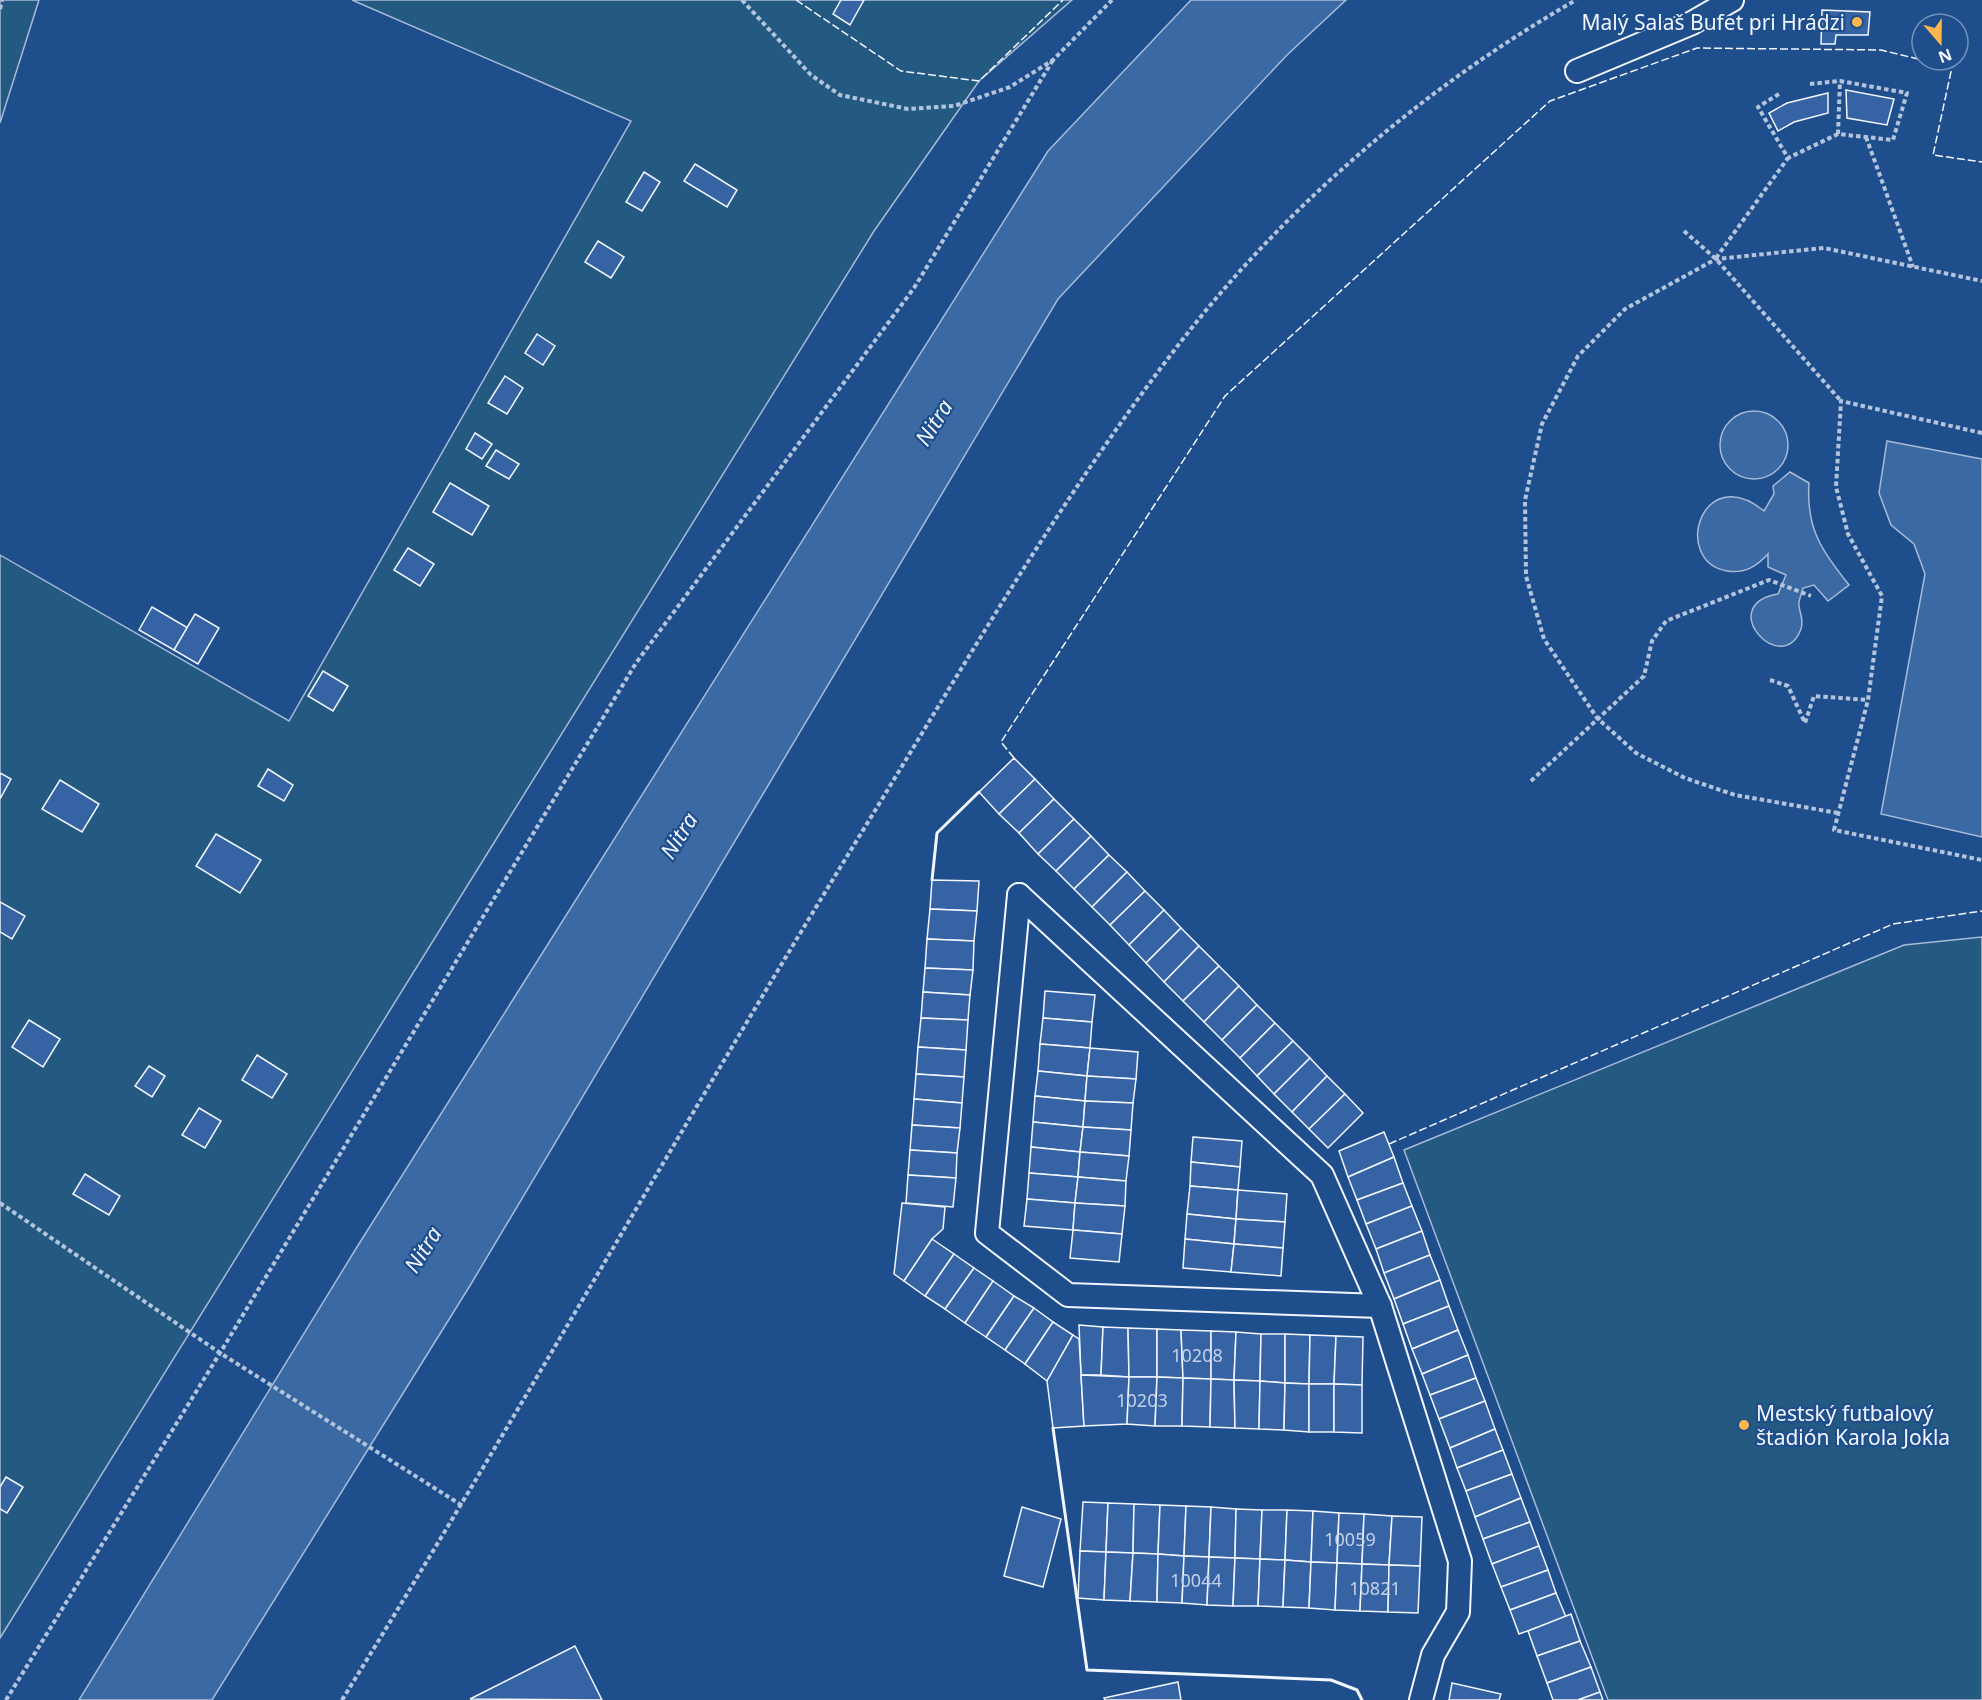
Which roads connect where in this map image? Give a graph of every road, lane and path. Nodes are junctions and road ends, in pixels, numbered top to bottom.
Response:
1 (2, 0) edge
2 (742, 0) edge
3 (1112, 0) edge
4 (1576, 0) edge
5 (1732, 0) edge
6 (0, 9) edge
7 (1053, 60) junction
8 (1577, 71) dead end
9 (1840, 81) junction
10 (1809, 84) dead end
11 (1779, 94) dead end
12 (1838, 134) junction
13 (1866, 137) junction
14 (1788, 158) junction
15 (1684, 231) dead end
16 (1716, 259) junction
17 (1914, 267) junction
18 (1982, 281) edge
19 (1841, 401) junction
20 (1982, 433) edge
21 (1811, 596) dead end
22 (1770, 680) dead end
23 (1868, 700) junction
24 (1597, 718) junction
25 (1531, 782) dead end
26 (1838, 813) junction
27 (1982, 860) edge
28 (0, 1203) edge
29 (1380, 1306) junction
30 (220, 1353) junction
31 (463, 1506) junction
32 (6, 1700) edge
33 (342, 1700) edge
34 (1421, 1700) edge

1 - 6 path
2 - 7 path
3 - 7 path
4 - 31 path
5 - 8 lane
7 - 30 path
9 - 10 path
9 - 12 path
9 - 13 path
11 - 14 path
12 - 13 path
12 - 14 path
13 - 17 path
14 - 16 path
15 - 16 path
16 - 17 path
16 - 19 path
16 - 24 path
17 - 18 path
19 - 20 path
19 - 23 path
21 - 24 path
22 - 23 path
23 - 26 path
24 - 25 path
24 - 26 path
26 - 27 path
28 - 30 path
29 - 29 lane
29 - 34 lane
30 - 31 path
30 - 32 path
31 - 33 path

